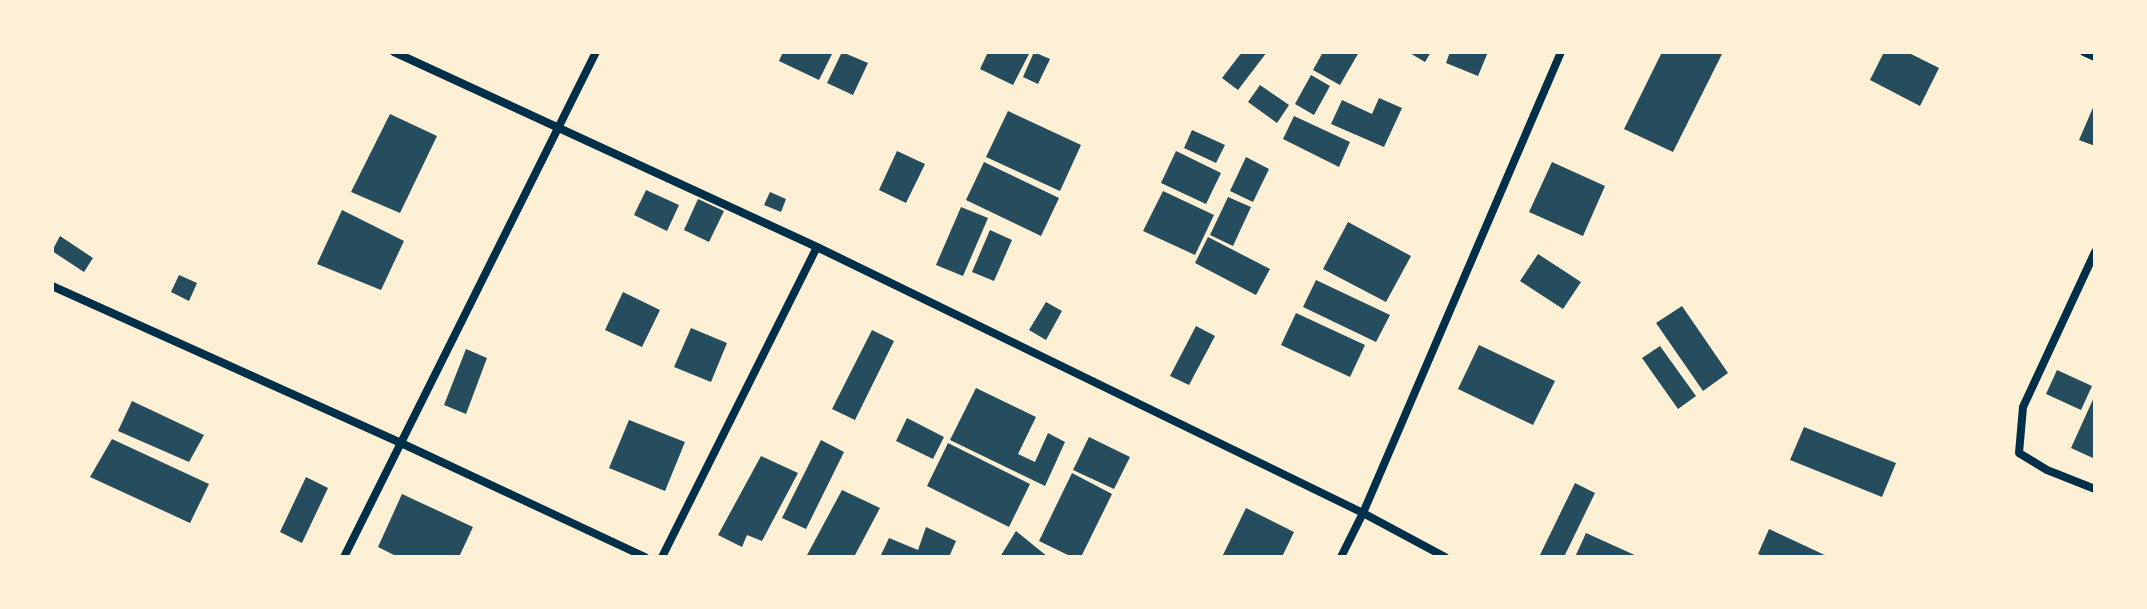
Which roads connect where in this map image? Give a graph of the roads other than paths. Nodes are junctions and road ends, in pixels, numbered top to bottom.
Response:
1 (394, 52) edge
2 (596, 52) edge
3 (1561, 52) edge
4 (2084, 52) edge
5 (2095, 57) edge
6 (558, 129) junction
7 (817, 247) junction
8 (2095, 252) edge
9 (52, 286) edge
10 (401, 443) junction
11 (2095, 489) edge
12 (1363, 513) junction
13 (344, 557) edge
14 (645, 557) edge
15 (662, 557) edge
16 (1341, 557) edge
17 (1445, 557) edge

1 - 6 street
2 - 6 street
3 - 12 street
4 - 5 street
6 - 7 street
6 - 10 street
7 - 12 street
7 - 15 street
8 - 11 street
9 - 10 street
10 - 13 street
10 - 14 street
12 - 16 street
12 - 17 street

